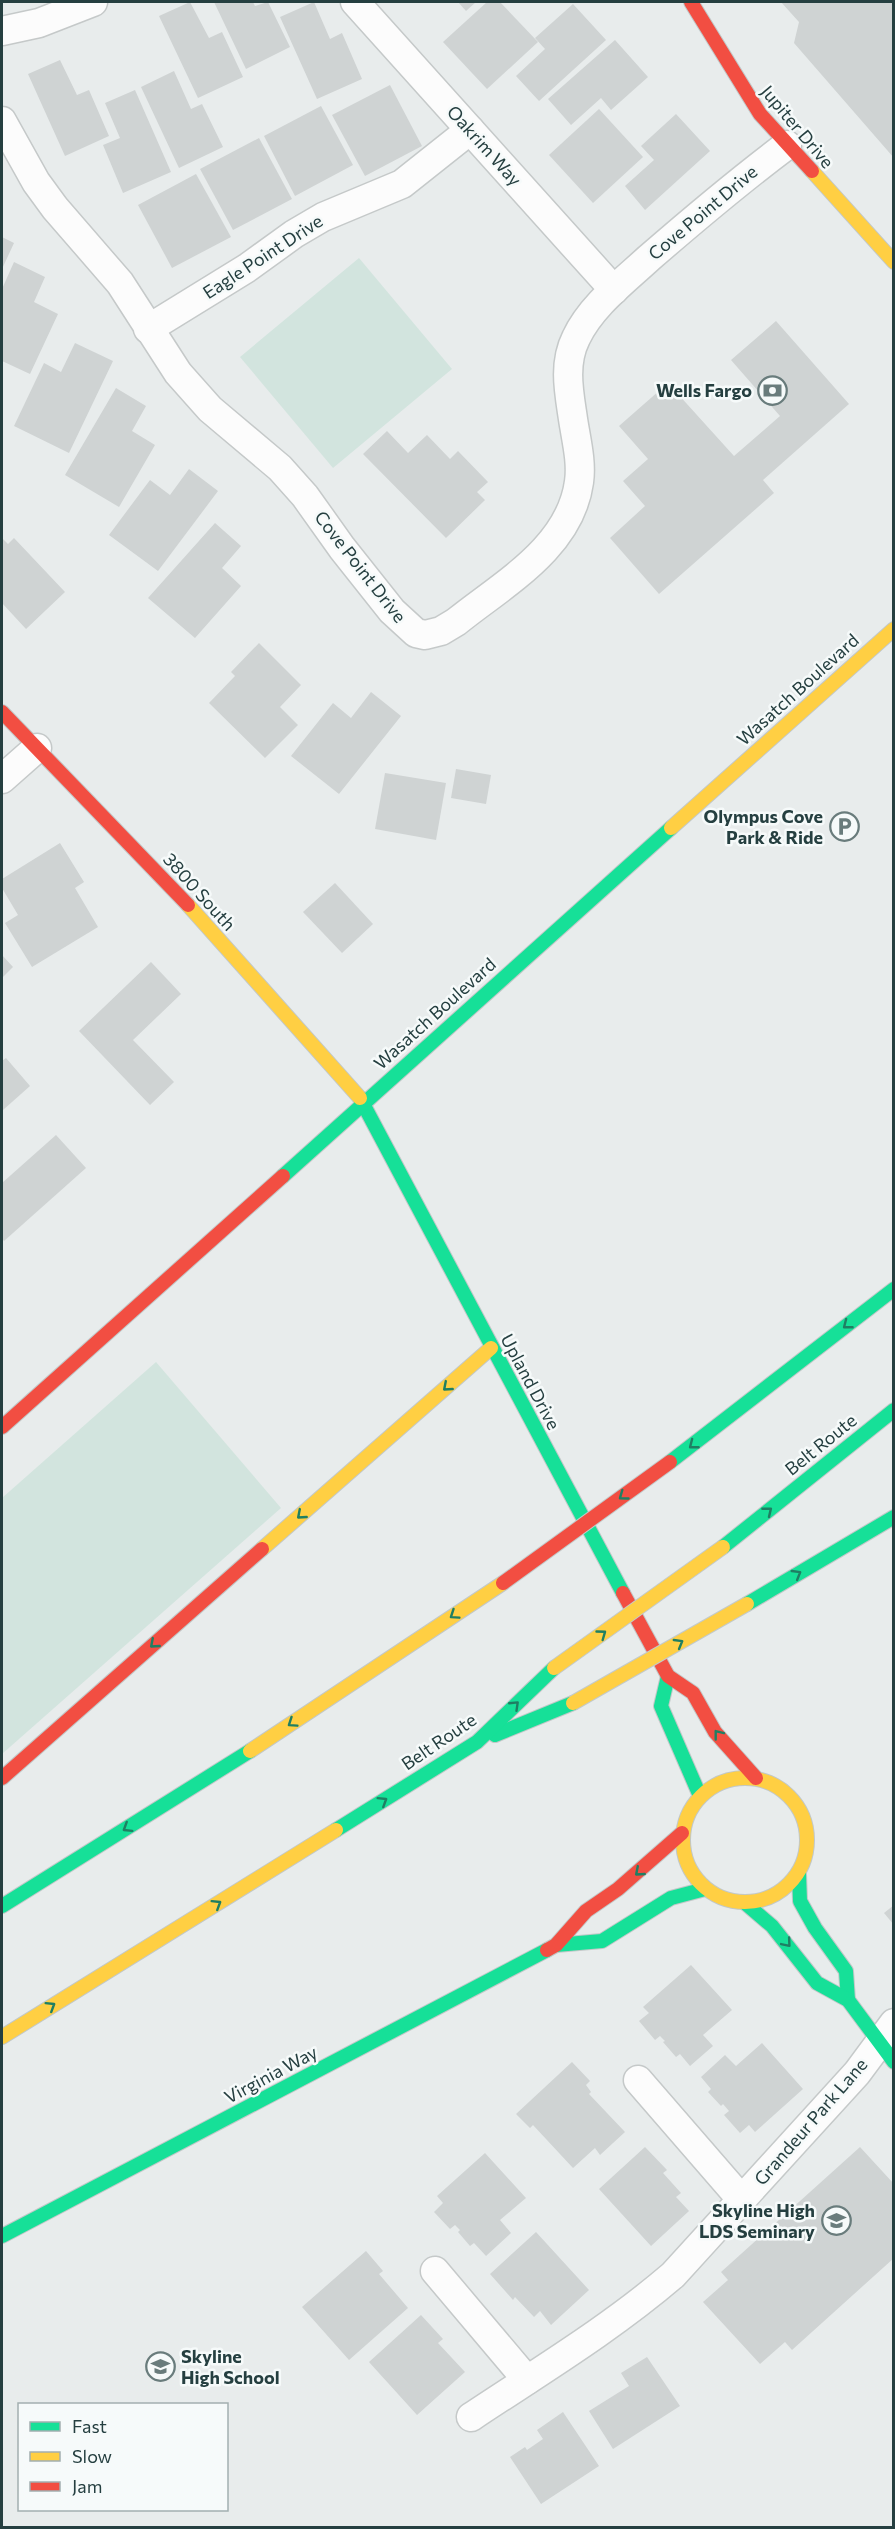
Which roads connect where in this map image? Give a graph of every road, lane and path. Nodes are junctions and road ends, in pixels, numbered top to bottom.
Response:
1 (93, 2) edge
2 (355, 2) edge
3 (691, 2) edge
4 (2, 31) edge
5 (2, 121) edge
6 (470, 130) junction
7 (786, 145) junction
8 (894, 262) edge
9 (614, 290) junction
10 (148, 329) junction
11 (894, 629) edge
12 (2, 712) edge
13 (37, 748) junction
14 (2, 779) edge
15 (363, 1102) junction
16 (894, 1289) edge
17 (491, 1348) junction
18 (894, 1410) edge
19 (2, 1427) edge
20 (894, 1516) edge
21 (668, 1676) junction
22 (477, 1742) junction
23 (2, 1778) edge
24 (756, 1778) junction
25 (700, 1796) junction
26 (682, 1833) junction
27 (798, 1874) junction
28 (705, 1889) junction
29 (745, 1903) junction
30 (2, 1906) edge
31 (556, 1944) junction
32 (848, 2000) junction
33 (2, 2037) edge
34 (889, 2043) edge
35 (638, 2080) dead end
36 (742, 2200) junction
37 (2, 2236) edge
38 (435, 2271) dead end
39 (527, 2379) junction
40 (471, 2417) dead end

1 - 4 street
2 - 6 street, Oakrim Way
3 - 7 main road, Jupiter Drive
5 - 10 street, Cove Point Drive
6 - 9 street, Oakrim Way
6 - 10 street, Eagle Point Drive
7 - 8 main road, Jupiter Drive
7 - 9 street, Cove Point Drive
9 - 10 street, Cove Point Drive
11 - 15 main road, Wasatch Boulevard
12 - 13 main road, 3800 South
13 - 14 street
13 - 15 main road, 3800 South
15 - 17 main road, Upland Drive
15 - 19 main road, Wasatch Boulevard
16 -> 30 main road, bridge
17 - 21 main road, Upland Drive
17 -> 23 main road
22 -> 18 main road, Belt Route, bridge
22 -> 20 main road, bridge
24 -> 21 main road, Upland Drive
21 - 25 main road
33 -> 22 main road, Belt Route
24 - 25 main road
24 - 27 main road
25 - 26 main road
26 - 28 main road
26 -> 31 main road, Virginia Way
27 - 29 main road
27 - 32 main road
28 - 29 main road
28 - 31 main road, Virginia Way
29 -> 32 main road
31 - 37 main road, Virginia Way
32 - 34 main road
34 - 36 street, Grandeur Park Lane
35 - 36 street, Grandeur Park Lane
36 - 39 street, Grandeur Park Lane
38 - 39 street
39 - 40 street, Grandeur Park Lane

